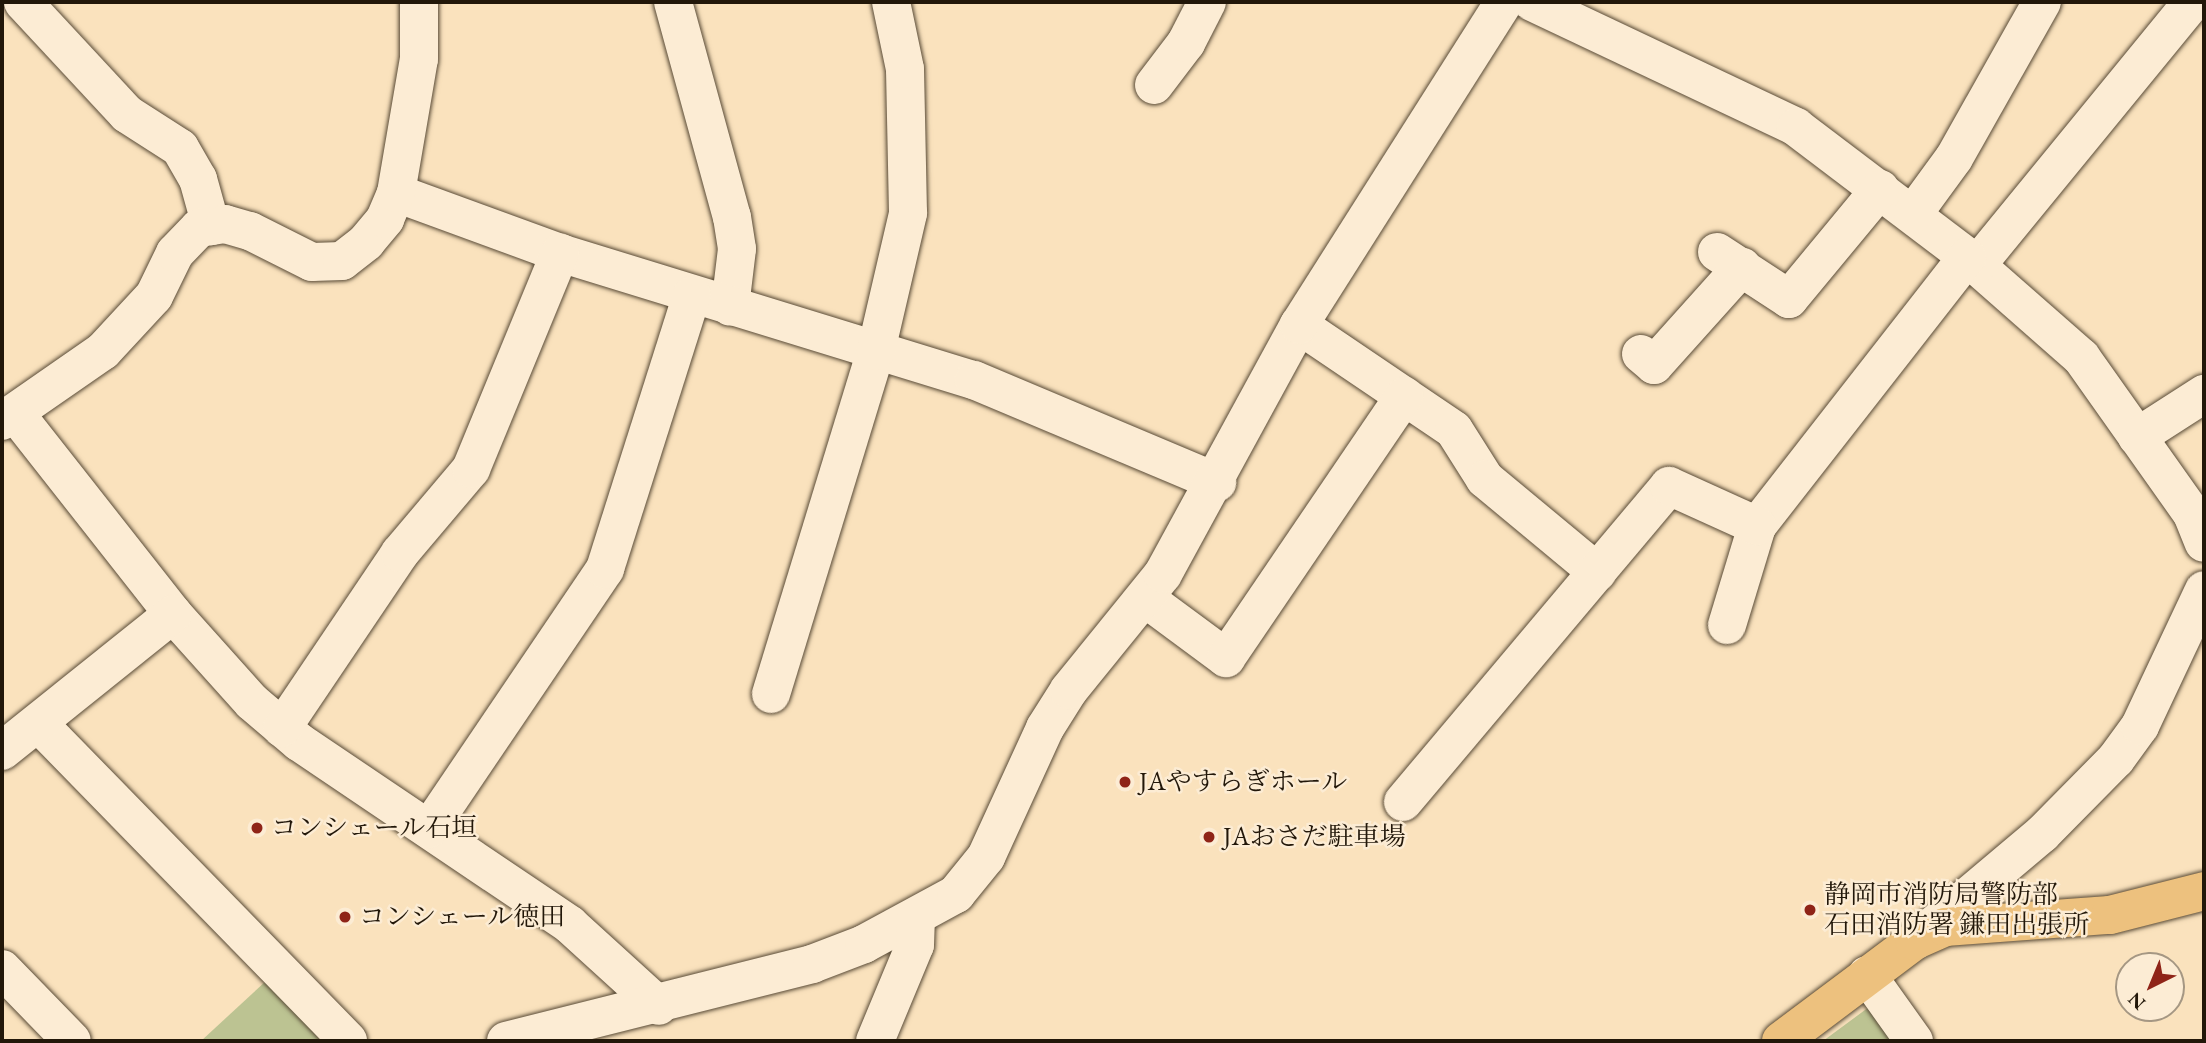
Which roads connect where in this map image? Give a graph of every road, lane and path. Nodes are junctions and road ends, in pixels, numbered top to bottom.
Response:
1 (23, 2) edge
2 (419, 2) edge
3 (673, 2) edge
4 (891, 2) edge
5 (1207, 2) edge
6 (1504, 2) edge
7 (1532, 2) edge
8 (2042, 2) edge
9 (2192, 2) edge
10 (1154, 85) dead end
11 (1880, 189) junction
12 (397, 193) junction
13 (1913, 214) junction
14 (211, 226) junction
15 (560, 253) junction
16 (1972, 261) junction
17 (692, 295) junction
18 (730, 307) junction
19 (1299, 325) junction
20 (876, 351) junction
21 (1641, 354) dead end
22 (2204, 394) edge
23 (1405, 396) junction
24 (8, 417) edge
25 (2137, 438) junction
26 (1217, 482) junction
27 (1757, 526) junction
28 (2204, 543) edge
29 (1597, 572) junction
30 (2204, 590) edge
31 (1145, 598) junction
32 (173, 614) junction
33 (1727, 625) dead end
34 (771, 694) dead end
35 (38, 723) junction
36 (282, 728) junction
37 (2, 751) edge
38 (1404, 802) dead end
39 (429, 829) junction
40 (2204, 891) edge
41 (916, 917) junction
42 (1914, 941) junction
43 (2, 969) edge
44 (1867, 975) junction
45 (659, 1006) junction
46 (72, 1041) edge
47 (348, 1041) edge
48 (506, 1041) edge
49 (875, 1041) edge
50 (1781, 1041) edge
51 (1914, 1041) edge

1 - 14 street
2 - 12 street
3 - 18 street
4 - 20 street
5 - 10 street
6 - 19 street
7 - 11 street
8 - 13 street
9 - 16 street
11 - 13 street
11 - 21 street
12 - 14 street
12 - 15 street
13 - 16 street
14 - 24 street
15 - 17 street
15 - 36 street
16 - 25 street
16 - 27 street
17 - 18 street
17 - 39 street
18 - 20 street
19 - 23 street
19 - 26 street
20 - 26 street
20 - 34 street
22 - 25 street
23 - 29 street
23 - 31 street
24 - 32 street
25 - 28 street
26 - 31 street
27 - 29 street
27 - 33 street
29 - 38 street
30 - 42 street
31 - 41 street
32 - 35 street
32 - 36 street
35 - 37 street
35 - 47 street
36 - 39 street
39 - 45 street
40 - 42 main road
41 - 45 street
41 - 49 street
42 - 44 main road
43 - 46 street
44 - 50 main road
44 - 51 street
45 - 48 street

